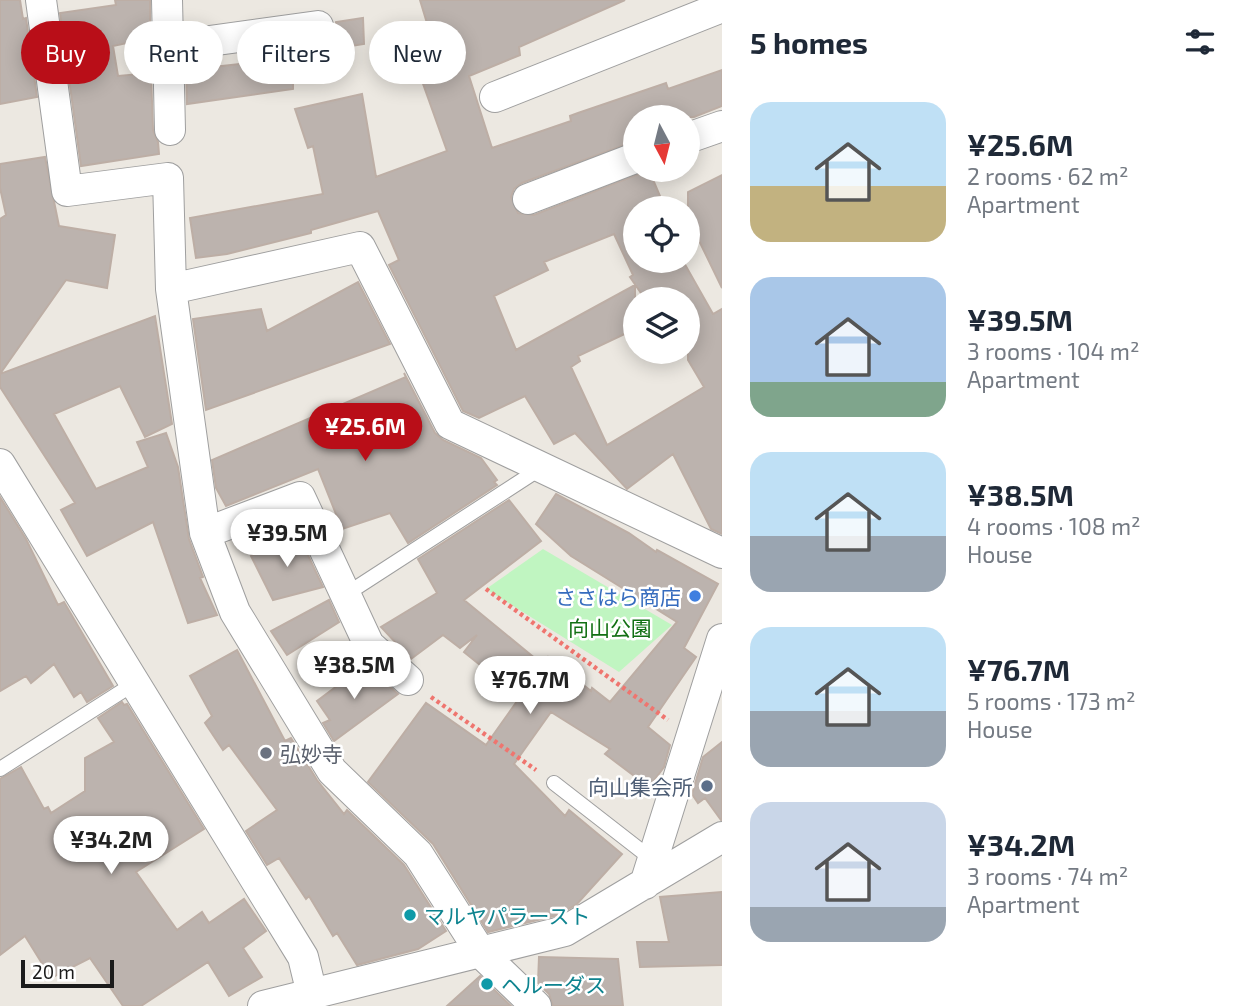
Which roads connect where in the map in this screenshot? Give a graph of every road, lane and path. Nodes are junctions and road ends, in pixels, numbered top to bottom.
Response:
1 (41, 0) edge
2 (167, 0) edge
3 (722, 7) edge
4 (167, 21) edge
5 (168, 84) edge
6 (495, 97) dead end
7 (722, 126) edge
8 (170, 130) dead end
9 (700, 134) edge
10 (623, 163) edge
11 (527, 199) dead end
12 (171, 289) junction
13 (0, 464) edge
14 (542, 467) junction
15 (205, 533) junction
16 (722, 553) edge
17 (486, 589) dead end
18 (345, 595) junction
19 (722, 639) edge
20 (408, 680) joint
21 (135, 683) junction
22 (691, 737) junction
23 (0, 769) edge
24 (554, 783) joint
25 (722, 837) edge
26 (649, 872) junction
27 (481, 953) junction
28 (312, 994) junction
29 (263, 1006) edge
30 (536, 1006) edge

1 - 12 street
2 - 4 street
3 - 6 street
5 - 8 street
7 - 9 street
10 - 11 street
12 - 14 street
12 - 15 street
13 - 21 street
14 - 16 street
14 - 18 lane
15 - 18 street
15 - 27 street
17 - 22 path
18 - 20 street
19 - 22 street
20 - 24 path
21 - 23 lane
21 - 28 street
22 - 26 street
24 - 26 lane
25 - 26 street
26 - 27 street
27 - 28 street
27 - 30 street
28 - 29 street

